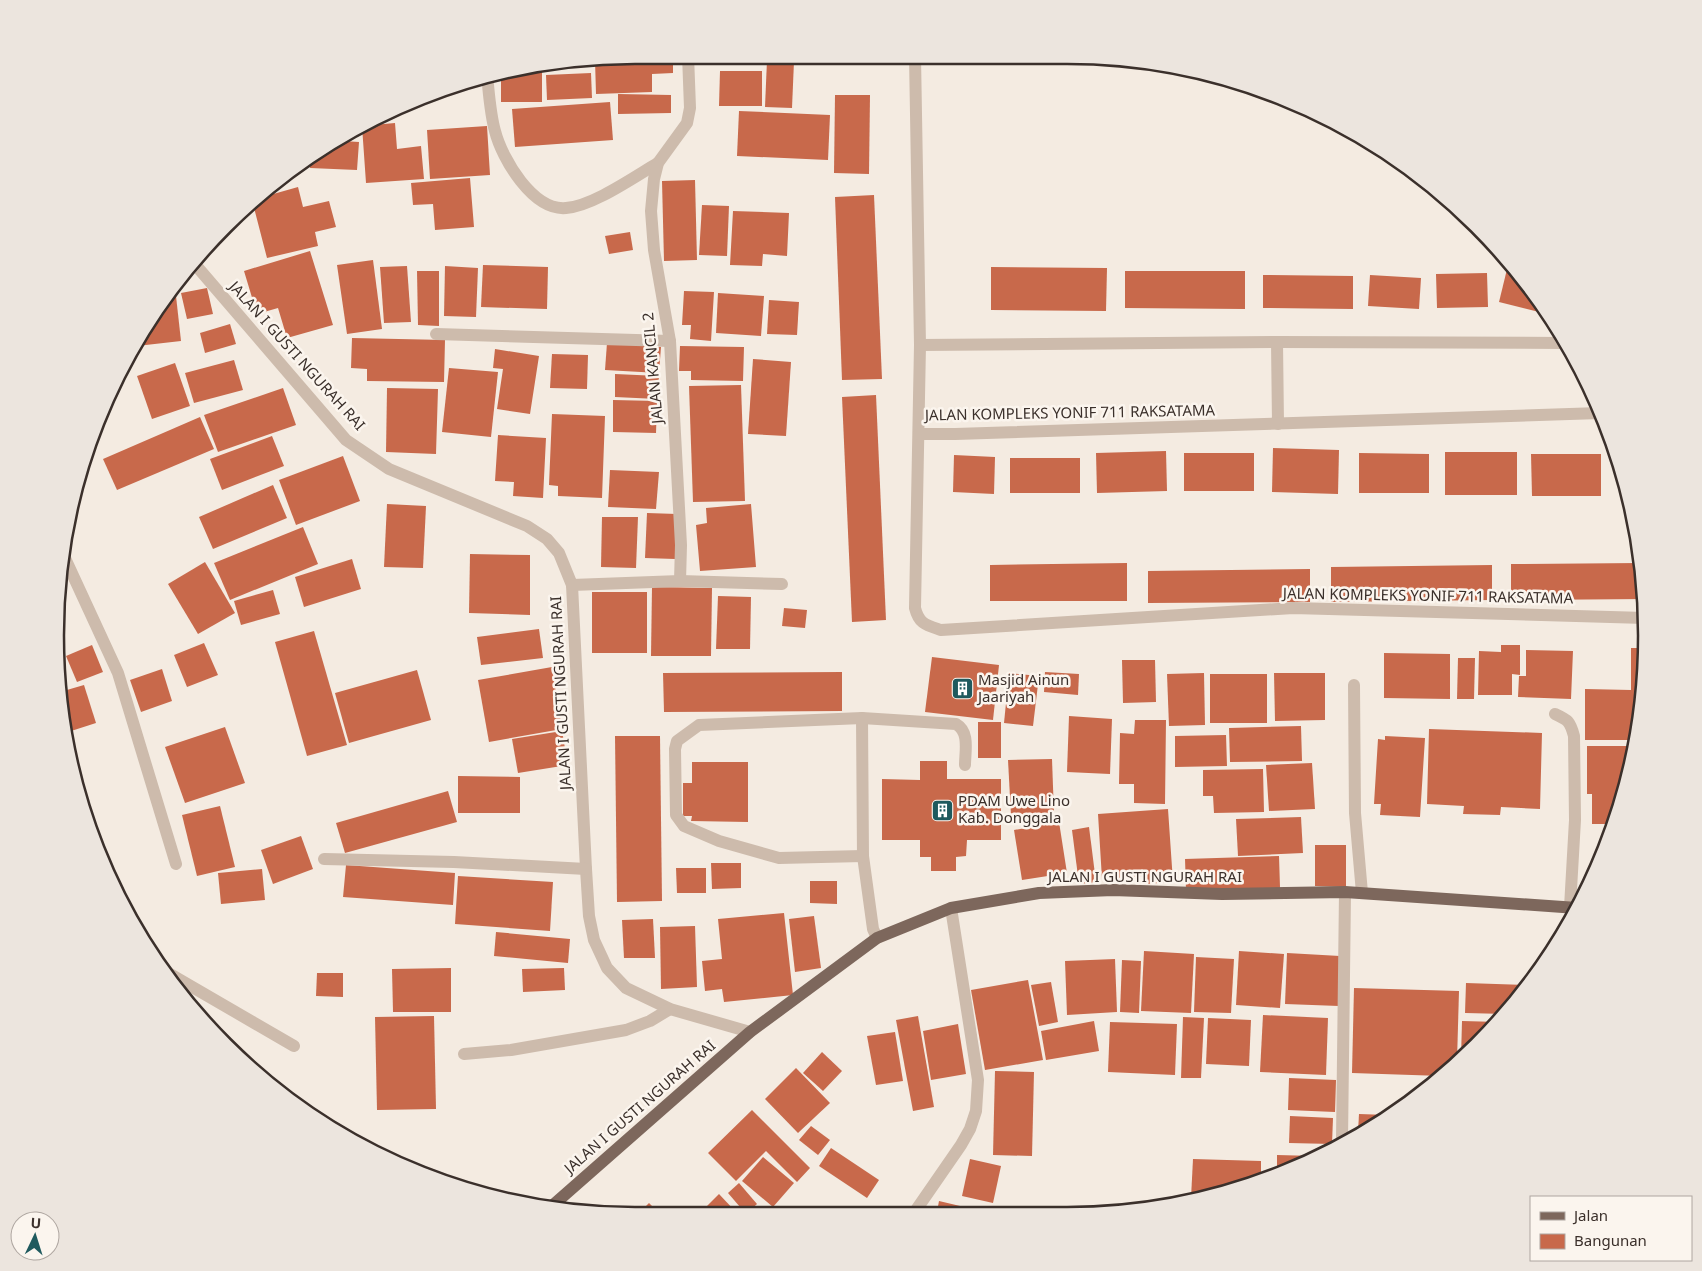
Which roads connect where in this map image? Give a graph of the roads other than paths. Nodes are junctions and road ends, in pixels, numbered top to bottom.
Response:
1 (688, 64) edge
2 (915, 64) edge
3 (488, 83) edge
4 (658, 163) junction
5 (198, 268) edge
6 (436, 334) dead end
7 (670, 341) junction
8 (1277, 342) junction
9 (1558, 343) edge
10 (920, 345) junction
11 (1593, 413) edge
12 (1278, 424) junction
13 (919, 434) junction
14 (68, 566) edge
15 (680, 581) junction
16 (782, 584) dead end
17 (572, 585) junction
18 (1638, 618) edge
19 (1354, 684) dead end
20 (1555, 714) dead end
21 (862, 718) junction
22 (965, 765) dead end
23 (863, 856) junction
24 (324, 858) dead end
25 (176, 864) dead end
26 (586, 869) junction
27 (1345, 892) junction
28 (1362, 893) junction
29 (1574, 897) edge
30 (1569, 907) edge
31 (951, 908) junction
32 (876, 938) junction
33 (178, 979) edge
34 (670, 1009) junction
35 (750, 1032) junction
36 (294, 1046) dead end
37 (464, 1054) dead end
38 (1342, 1136) edge
39 (557, 1201) edge
40 (918, 1207) edge

1 - 4 street, JALAN KANCIL 2
2 - 10 street, JALAN KOMPLEKS YONIF 711 RAKSATAMA
3 - 4 street
4 - 7 street, JALAN KANCIL 2
5 - 17 street, JALAN I GUSTI NGURAH RAI
6 - 7 street
7 - 15 street, JALAN KANCIL 2
8 - 9 street
8 - 10 street
8 - 12 street
10 - 13 street, JALAN KOMPLEKS YONIF 711 RAKSATAMA
11 - 12 street, JALAN KOMPLEKS YONIF 711 RAKSATAMA
12 - 13 street, JALAN KOMPLEKS YONIF 711 RAKSATAMA
13 - 18 street, JALAN KOMPLEKS YONIF 711 RAKSATAMA
14 - 25 street
15 - 16 street
15 - 17 street
17 - 26 street, JALAN I GUSTI NGURAH RAI
19 - 28 street
20 - 29 street
21 - 22 street
21 - 23 street
21 - 23 street
23 - 32 street
24 - 26 street
26 - 34 street, JALAN I GUSTI NGURAH RAI
27 - 28 main road, JALAN I GUSTI NGURAH RAI
27 - 31 main road, JALAN I GUSTI NGURAH RAI
27 - 38 street
28 - 30 main road, JALAN I GUSTI NGURAH RAI
31 - 32 main road, JALAN I GUSTI NGURAH RAI
31 - 40 street
32 - 35 main road, JALAN I GUSTI NGURAH RAI
33 - 36 street
34 - 35 street, JALAN I GUSTI NGURAH RAI
34 - 37 street
35 - 39 main road, JALAN I GUSTI NGURAH RAI

